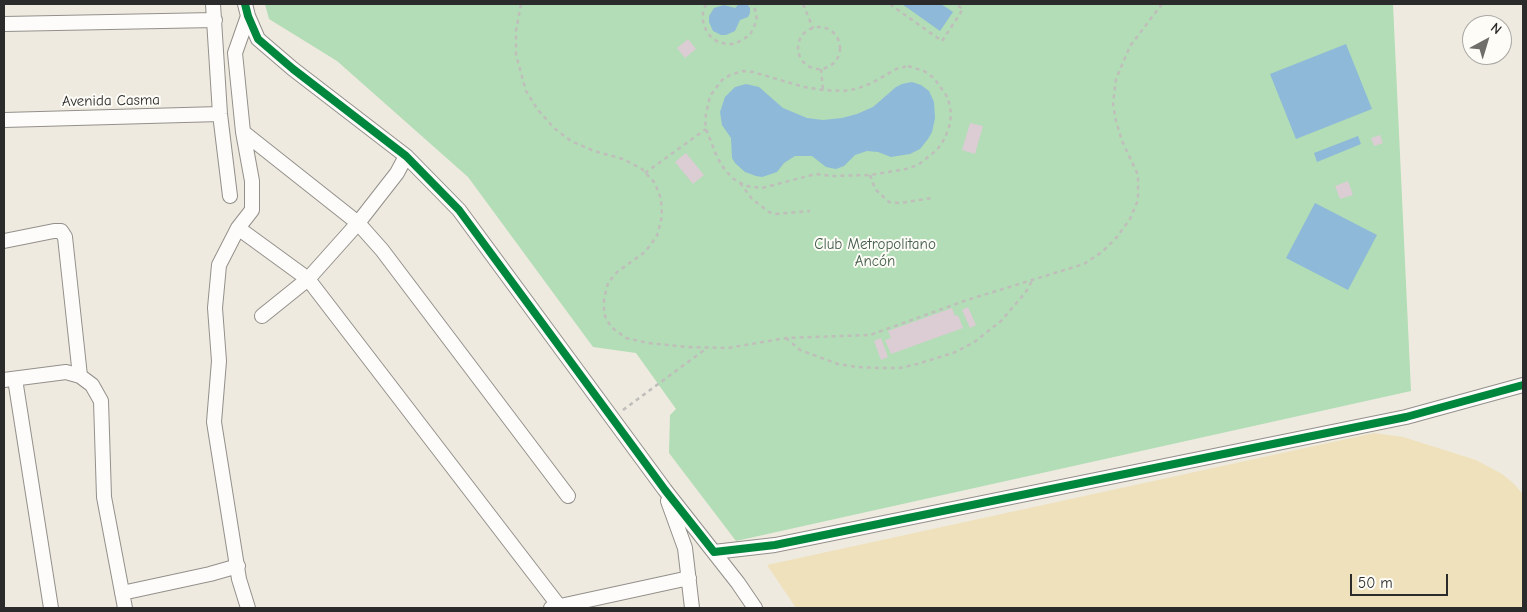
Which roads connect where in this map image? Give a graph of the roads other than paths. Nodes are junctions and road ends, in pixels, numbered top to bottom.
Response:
1 (213, 4) edge
2 (246, 10) edge
3 (215, 20) junction
4 (4, 24) edge
5 (220, 114) junction
6 (4, 120) edge
7 (243, 132) junction
8 (406, 156) junction
9 (230, 196) dead end
10 (358, 223) junction
11 (238, 228) junction
12 (4, 241) edge
13 (308, 279) junction
14 (262, 316) dead end
15 (80, 376) junction
16 (10, 380) edge
17 (1523, 385) edge
18 (665, 490) junction
19 (568, 496) dead end
20 (714, 552) junction
21 (238, 566) junction
22 (688, 578) junction
23 (122, 594) junction
24 (554, 607) edge
25 (51, 608) edge
26 (125, 608) edge
27 (248, 608) edge
28 (692, 608) edge
29 (755, 608) edge

1 - 3 street
2 - 7 street
2 - 8 street
3 - 4 street
3 - 5 street
5 - 6 street, Avenida Casma
5 - 9 street
7 - 10 street
7 - 11 street
8 - 10 street
8 - 18 street
10 - 13 street
10 - 19 street
11 - 13 street
11 - 21 street
12 - 15 street
13 - 14 street
13 - 24 street
15 - 16 street
15 - 23 street
16 - 25 street
17 - 20 street
18 - 20 street
18 - 22 street
20 - 29 street
21 - 23 street
21 - 27 street
22 - 24 street
22 - 28 street
23 - 26 street

